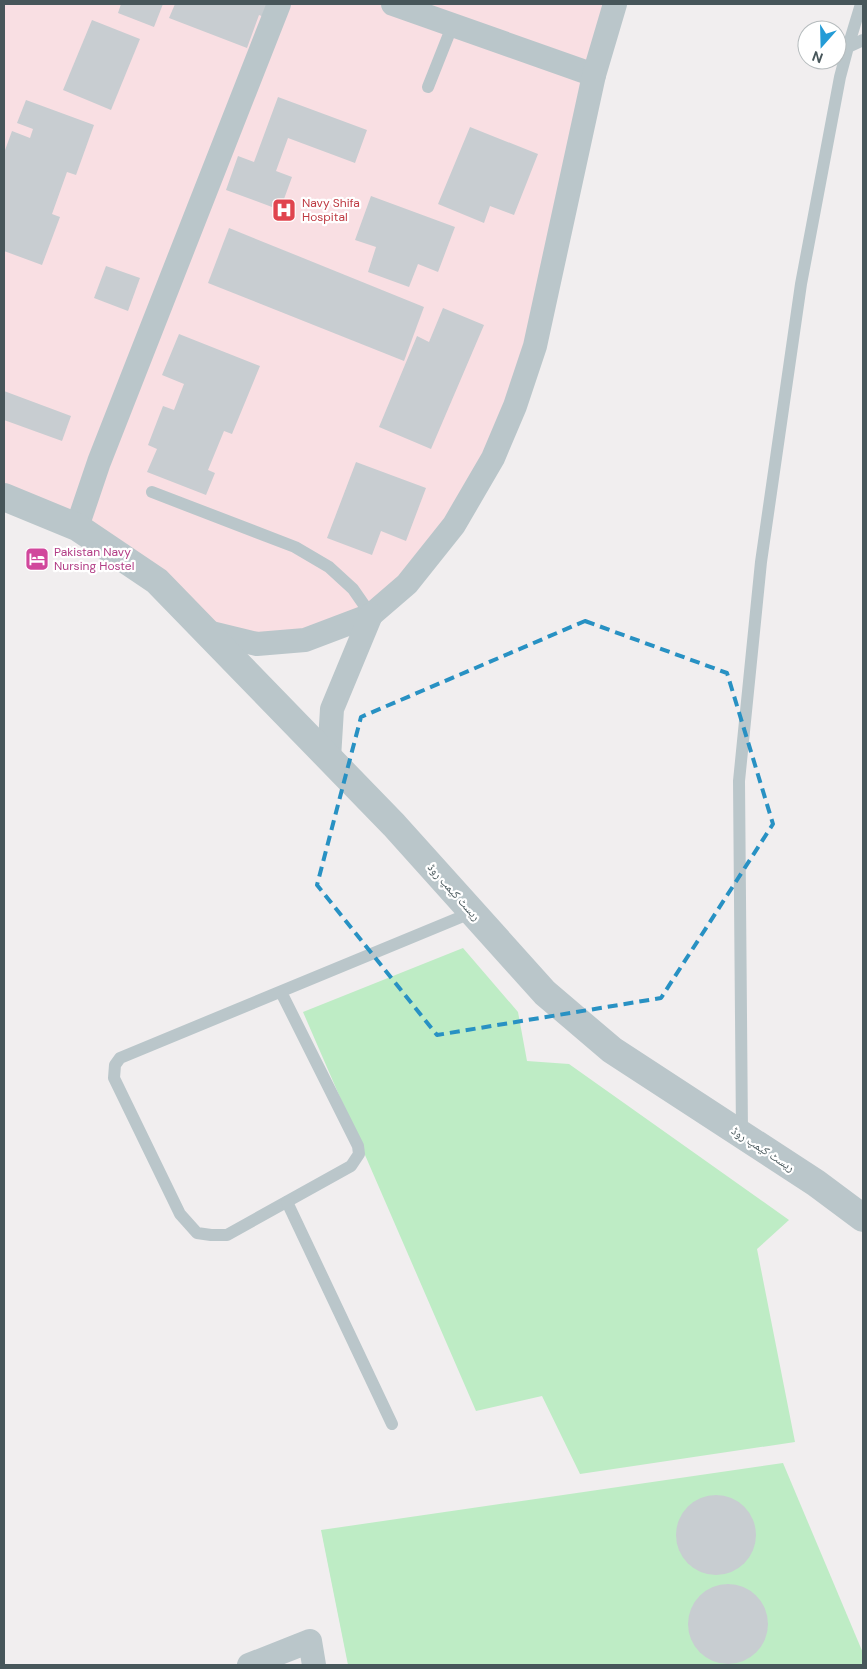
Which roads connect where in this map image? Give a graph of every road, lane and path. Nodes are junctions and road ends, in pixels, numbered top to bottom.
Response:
1 (279, 4) edge
2 (394, 4) edge
3 (615, 4) edge
4 (861, 4) edge
5 (453, 24) junction
6 (863, 40) edge
7 (848, 47) junction
8 (594, 75) junction
9 (428, 87) dead end
10 (152, 492) dead end
11 (4, 497) edge
12 (77, 527) junction
13 (371, 615) junction
14 (207, 632) junction
15 (329, 758) junction
16 (472, 912) junction
17 (281, 992) junction
18 (742, 1136) junction
19 (287, 1202) junction
20 (857, 1207) edge
21 (392, 1424) dead end
22 (249, 1665) edge
23 (314, 1665) edge

1 - 12 street
2 - 5 street
3 - 8 street
4 - 7 lane
5 - 8 street
5 - 9 lane
6 - 7 lane
7 - 18 lane
8 - 13 street
10 - 13 lane
11 - 12 street, ریسٹ کیمپ روڈ
12 - 14 street, ریسٹ کیمپ روڈ
13 - 14 street
13 - 15 street
14 - 15 street, ریسٹ کیمپ روڈ
15 - 16 street, ریسٹ کیمپ روڈ
16 - 17 lane
16 - 18 street, ریسٹ کیمپ روڈ
17 - 19 lane
17 - 19 lane
18 - 20 street, ریسٹ کیمپ روڈ
19 - 21 lane
22 - 23 street

